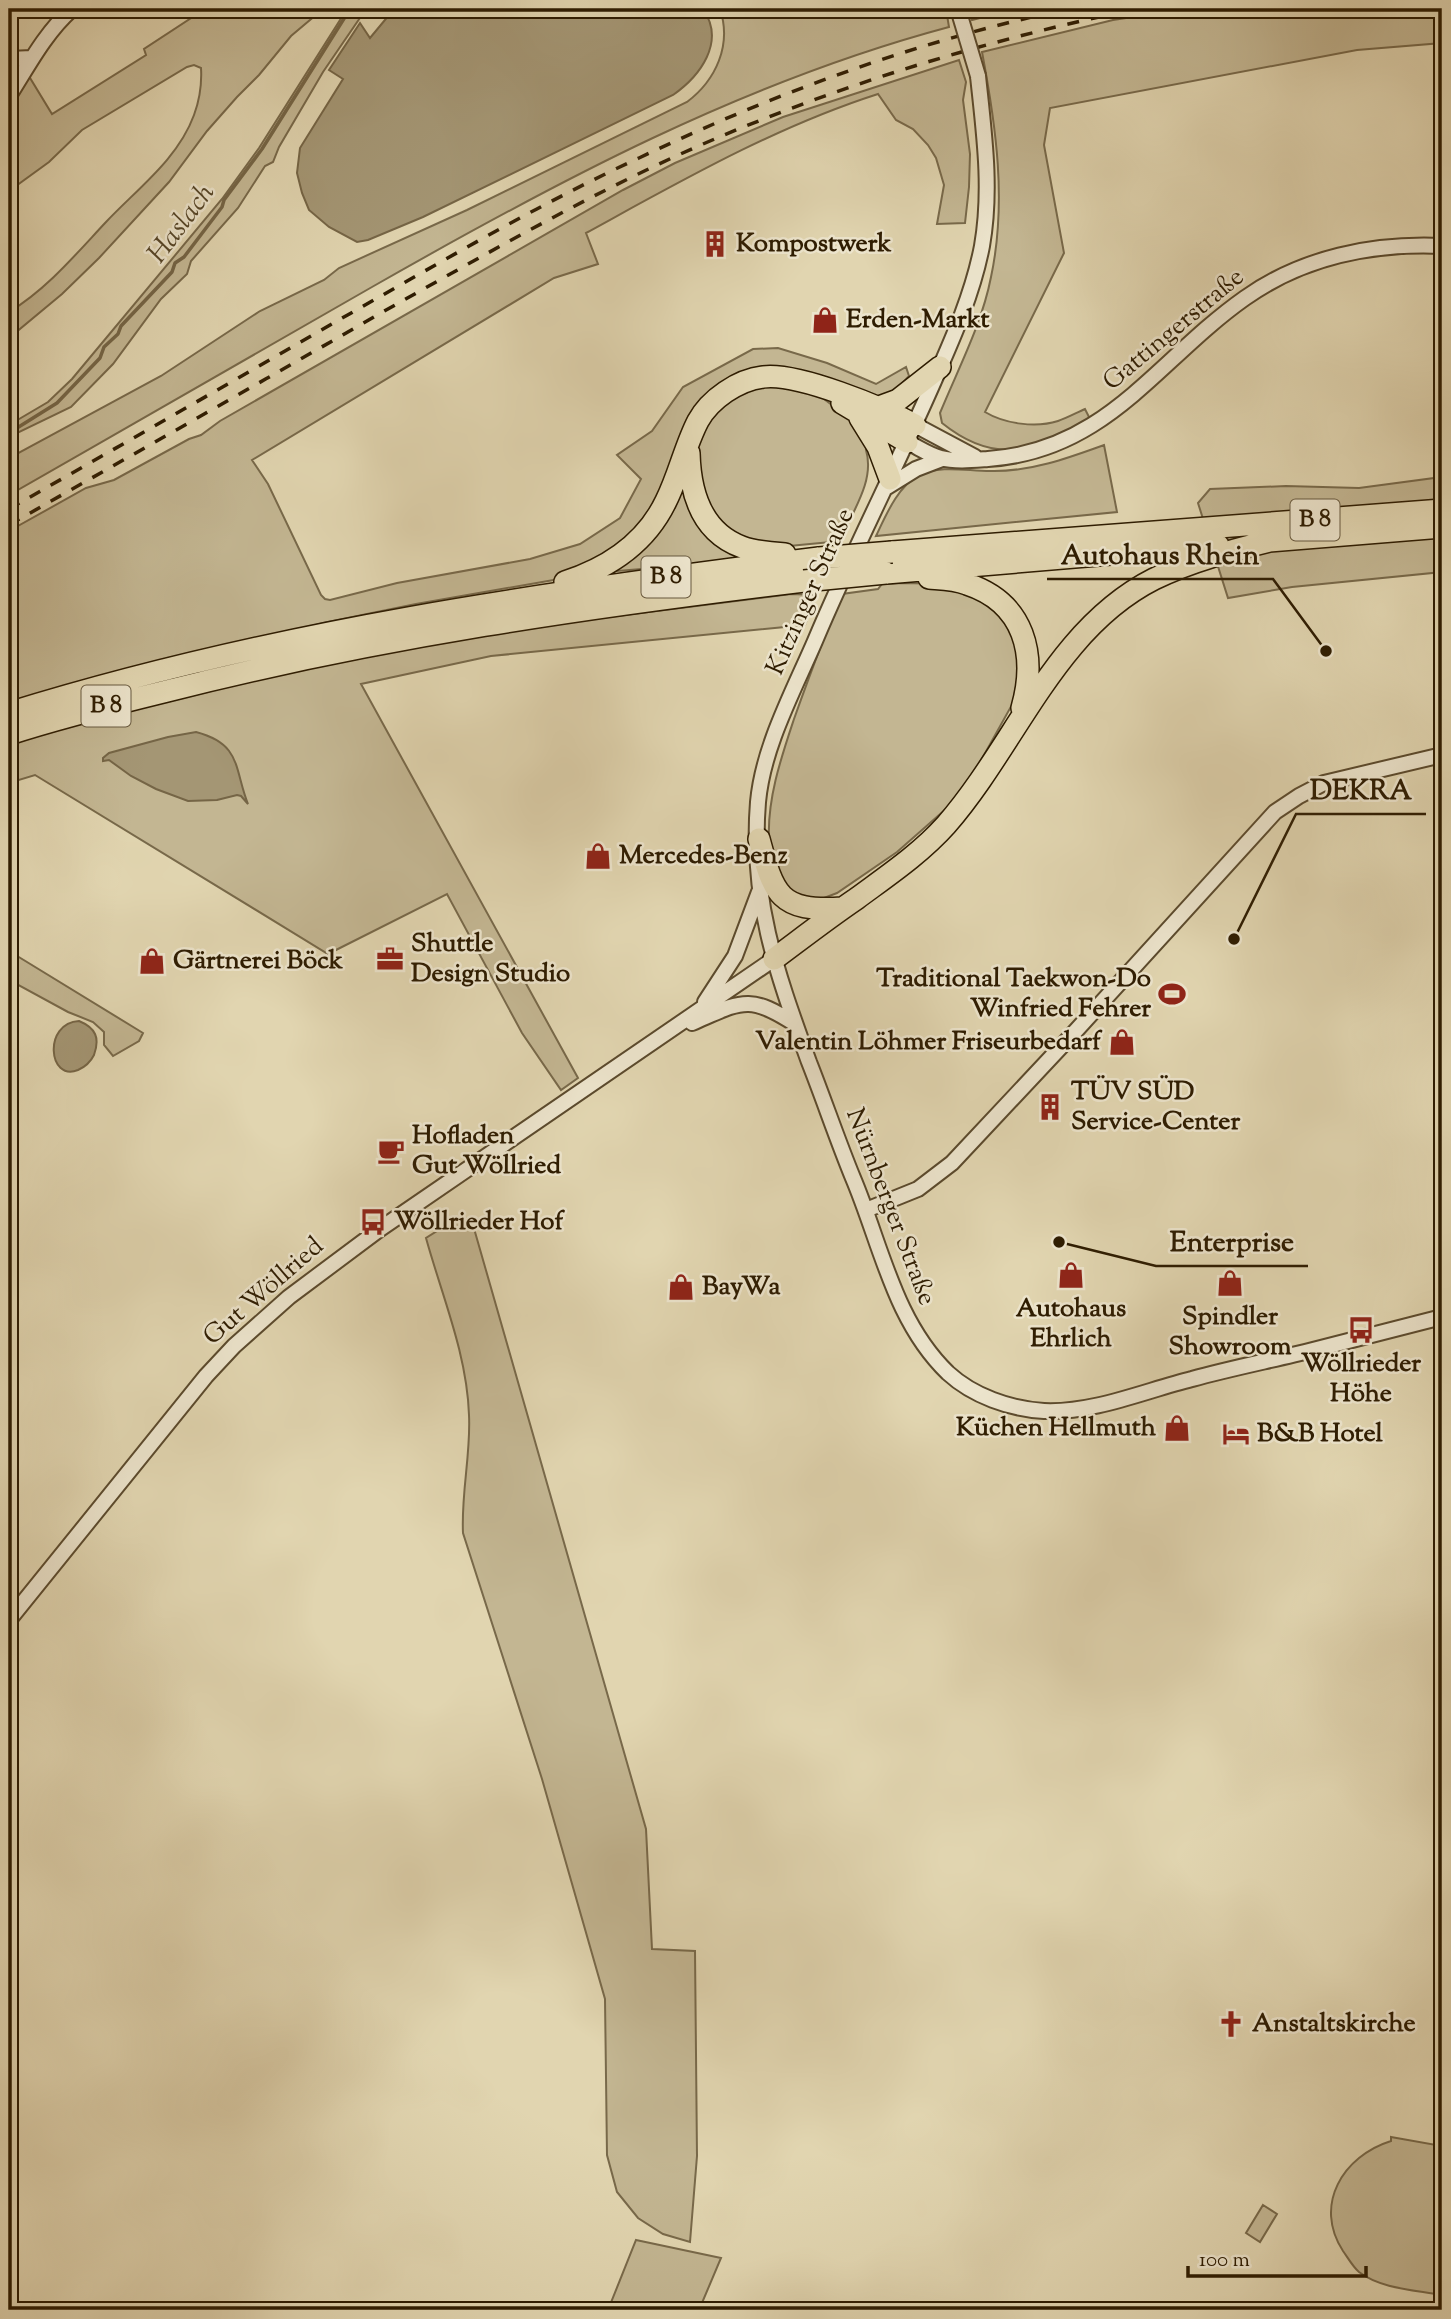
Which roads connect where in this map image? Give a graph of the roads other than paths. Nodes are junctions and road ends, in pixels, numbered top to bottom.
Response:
1 (72, 9) edge
2 (958, 9) edge
3 (32, 58) junction
4 (9, 59) edge
5 (9, 96) edge
6 (1442, 246) edge
7 (940, 367) junction
8 (817, 387) junction
9 (878, 407) junction
10 (856, 413) junction
11 (911, 434) junction
12 (689, 441) junction
13 (942, 458) junction
14 (981, 460) junction
15 (888, 483) junction
16 (1442, 510) edge
17 (1442, 527) edge
18 (1270, 541) junction
19 (819, 558) junction
20 (886, 573) junction
21 (513, 599) junction
22 (9, 713) edge
23 (1019, 720) junction
24 (9, 734) edge
25 (1442, 755) edge
26 (758, 839) junction
27 (759, 890) junction
28 (842, 908) junction
29 (774, 958) junction
30 (700, 1010) junction
31 (795, 1024) junction
32 (662, 1036) junction
33 (866, 1210) junction
34 (1442, 1318) edge
35 (9, 1620) edge

1 - 3 street
2 - 7 street, Kitzinger Straße, bridge
3 - 4 street
3 - 5 street
6 - 14 street, Gattingerstraße
7 - 9 highway
7 - 11 street, Kitzinger Straße
8 - 9 highway
8 - 10 highway
8 - 12 highway
9 - 11 highway
10 - 11 highway
10 - 15 highway
11 - 13 street, Gattingerstraße
11 - 14 street
11 - 15 street, Kitzinger Straße
12 - 19 highway
12 - 21 highway
13 - 14 street, Gattingerstraße
13 - 15 street
15 - 26 street, Kitzinger Straße
16 - 19 highway, B 8, bridge
17 - 18 highway, B 8
18 - 20 highway, B 8
18 - 23 highway
19 - 21 highway, B 8
20 - 23 highway
20 - 24 highway, B 8, bridge
21 - 22 highway, B 8
23 - 28 highway
25 - 33 street
26 - 27 street, Kitzinger Straße
26 - 28 highway
27 - 29 street, Kitzinger Straße
27 - 30 street
28 - 29 highway
29 - 30 street
29 - 31 street, Nürnberger Straße
30 - 32 street
31 - 32 street
31 - 33 street, Nürnberger Straße
32 - 35 street, Gut Wöllried
33 - 34 street, Nürnberger Straße

